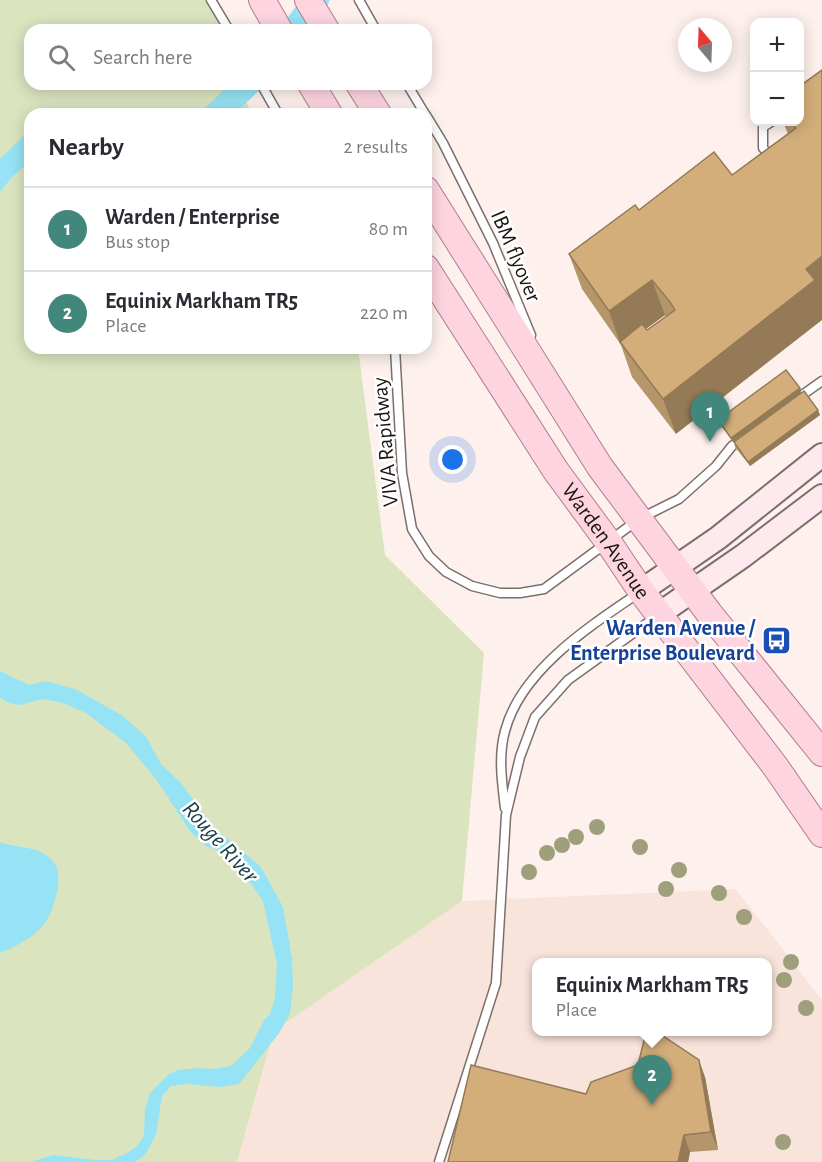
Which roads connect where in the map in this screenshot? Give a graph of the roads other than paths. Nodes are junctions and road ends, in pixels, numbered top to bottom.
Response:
1 (211, 0) edge
2 (262, 0) edge
3 (308, 0) edge
4 (359, 0) edge
5 (226, 24) edge
6 (276, 24) edge
7 (322, 24) edge
8 (373, 24) edge
9 (264, 90) edge
10 (315, 90) edge
11 (363, 90) edge
12 (411, 90) edge
13 (275, 108) edge
14 (325, 108) edge
15 (374, 108) edge
16 (422, 108) edge
17 (432, 124) edge
18 (765, 126) edge
19 (780, 170) edge
20 (432, 200) edge
21 (432, 277) edge
22 (533, 341) dead end
23 (538, 352) dead end
24 (395, 354) edge
25 (822, 381) edge
26 (787, 406) edge
27 (567, 414) junction
28 (750, 433) edge
29 (822, 455) edge
30 (822, 495) edge
31 (639, 519) junction
32 (609, 543) junction
33 (676, 568) junction
34 (693, 589) junction
35 (641, 591) junction
36 (659, 614) junction
37 (822, 753) edge
38 (506, 815) junction
39 (822, 834) edge
40 (439, 1162) edge

1 - 5 lane
2 - 6 main road
3 - 7 main road
4 - 8 lane
9 - 13 lane
10 - 14 main road
11 - 15 main road
12 - 16 lane, IBM flyover
17 - 22 lane, IBM flyover
18 - 19 lane
20 - 27 main road, Warden Avenue
21 - 32 main road, Warden Avenue
23 - 27 lane
24 - 32 lane, VIVA Rapidway
25 - 26 lane
27 - 31 main road, Warden Avenue
28 - 31 lane, VIVA Rapidway
29 - 33 main road
30 - 34 main road
31 - 32 lane, VIVA Rapidway
31 - 33 main road, Warden Avenue
32 - 35 main road, Warden Avenue
33 - 34 main road, Warden Avenue
33 - 35 main road
34 - 36 main road
34 - 37 main road, Warden Avenue
35 - 36 main road, Warden Avenue
35 - 38 lane
36 - 38 lane
36 - 39 main road, Warden Avenue
38 - 40 lane

